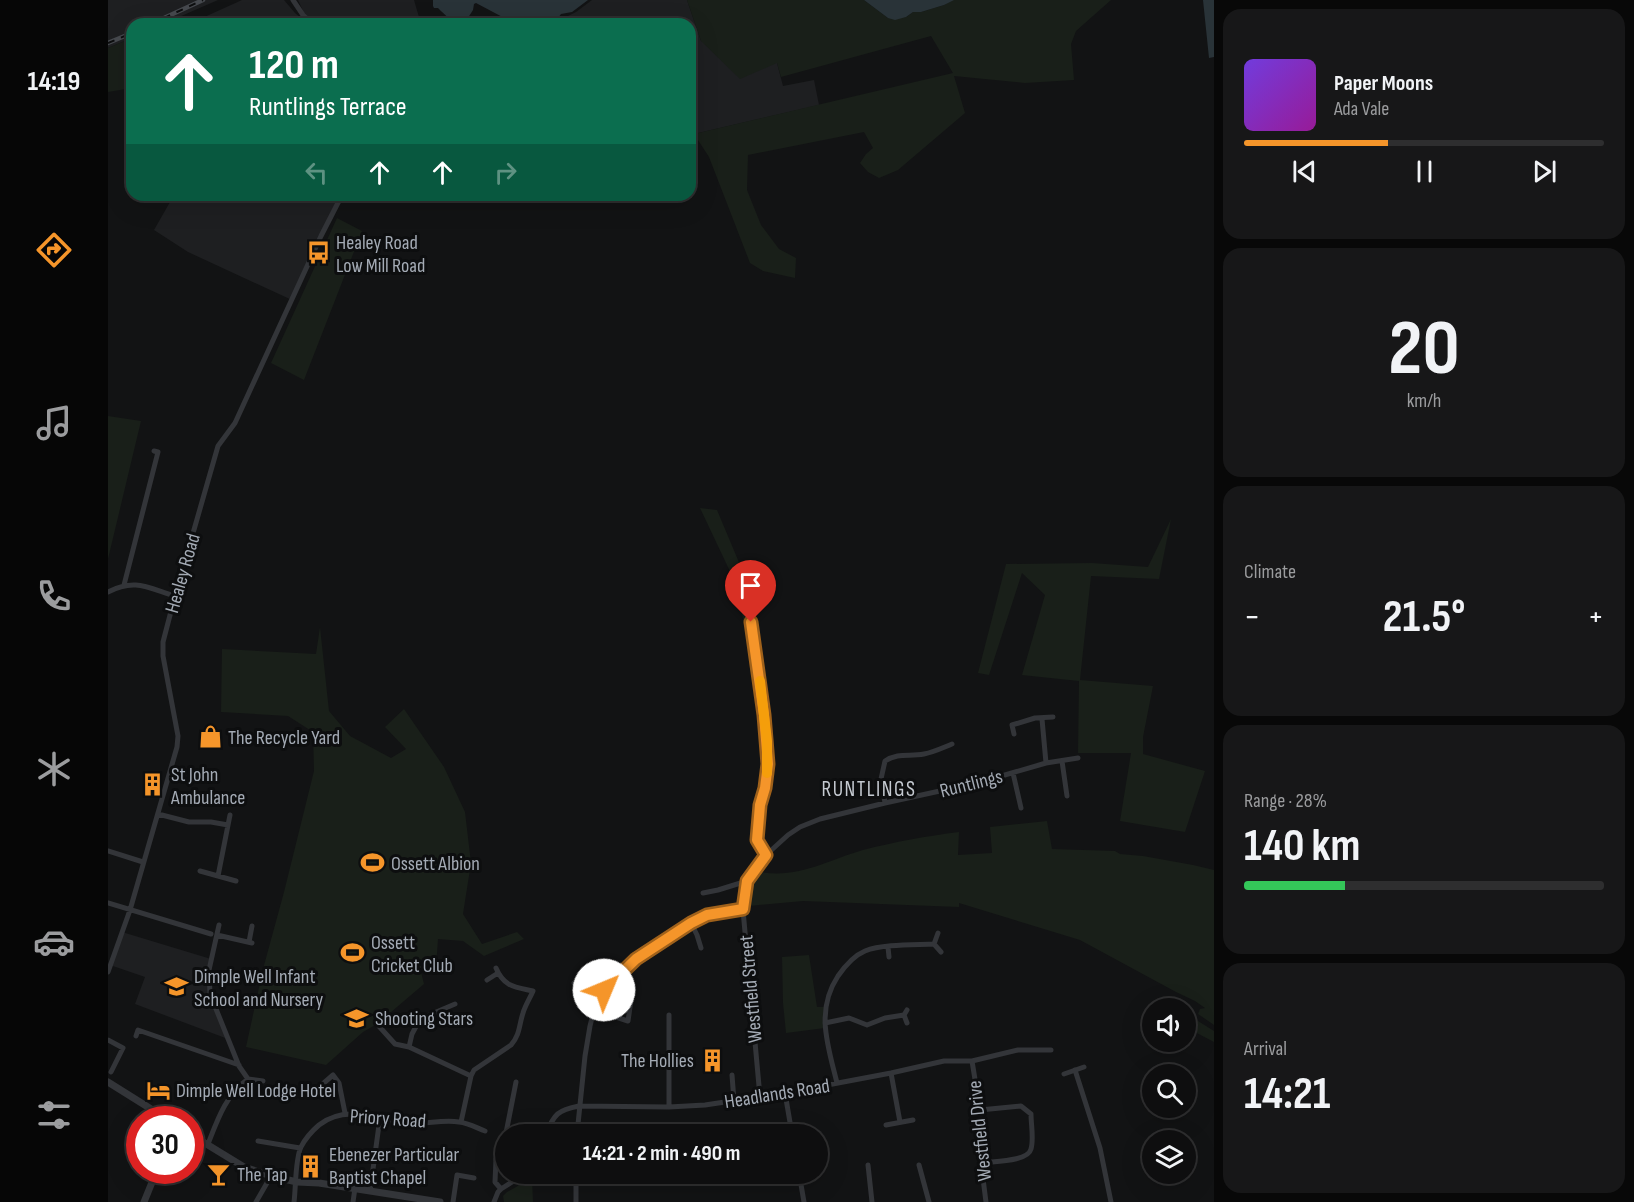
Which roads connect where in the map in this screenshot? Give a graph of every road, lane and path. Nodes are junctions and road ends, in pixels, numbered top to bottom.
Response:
1 (293, 0) edge
2 (306, 18) edge
3 (339, 201) edge
4 (154, 451) dead end
5 (124, 585) junction
6 (108, 592) edge
7 (175, 596) junction
8 (751, 622) dead end
9 (1053, 717) dead end
10 (1042, 718) junction
11 (1004, 722) dead end
12 (1012, 725) junction
13 (1014, 734) dead end
14 (952, 744) dead end
15 (1078, 758) dead end
16 (1062, 761) junction
17 (1046, 763) junction
18 (1013, 773) junction
19 (1067, 796) dead end
20 (885, 803) junction
21 (1021, 808) dead end
22 (158, 814) junction
23 (230, 816) dead end
24 (228, 825) junction
25 (108, 851) edge
26 (766, 855) junction
27 (143, 862) junction
28 (200, 871) dead end
29 (218, 876) junction
30 (236, 881) dead end
31 (747, 881) junction
32 (703, 893) dead end
33 (108, 903) edge
34 (743, 909) junction
35 (130, 910) junction
36 (691, 923) junction
37 (219, 925) dead end
38 (252, 926) dead end
39 (938, 933) dead end
40 (214, 934) junction
41 (934, 944) junction
42 (888, 947) junction
43 (700, 948) dead end
44 (941, 952) dead end
45 (889, 957) dead end
46 (108, 972) edge
47 (487, 980) dead end
48 (574, 982) dead end
49 (633, 987) dead end
50 (454, 1004) dead end
51 (594, 1010) junction
52 (669, 1015) dead end
53 (825, 1023) junction
54 (907, 1023) dead end
55 (377, 1024) dead end
56 (136, 1035) dead end
57 (108, 1040) edge
58 (409, 1047) junction
59 (1052, 1050) dead end
60 (972, 1060) junction
61 (239, 1066) junction
62 (1084, 1067) dead end
63 (1075, 1070) junction
64 (111, 1072) dead end
65 (891, 1073) junction
66 (1064, 1074) dead end
67 (471, 1076) junction
68 (732, 1076) dead end
69 (248, 1079) junction
70 (263, 1081) dead end
71 (108, 1082) edge
72 (516, 1082) dead end
73 (837, 1083) junction
74 (318, 1088) dead end
75 (785, 1093) junction
76 (760, 1097) junction
77 (734, 1101) junction
78 (146, 1106) edge
79 (579, 1106) junction
80 (669, 1107) junction
81 (980, 1110) junction
82 (345, 1113) junction
83 (913, 1120) dead end
84 (461, 1122) junction
85 (900, 1122) junction
86 (550, 1124) edge
87 (578, 1124) edge
88 (790, 1124) edge
89 (379, 1125) dead end
90 (886, 1125) dead end
91 (485, 1131) dead end
92 (258, 1141) dead end
93 (204, 1142) edge
94 (208, 1144) junction
95 (300, 1148) junction
96 (981, 1163) junction
97 (868, 1165) dead end
98 (919, 1165) dead end
99 (270, 1176) junction
100 (474, 1178) dead end
101 (297, 1182) junction
102 (151, 1184) edge
103 (509, 1184) edge
104 (576, 1184) edge
105 (801, 1184) edge
106 (355, 1188) junction
107 (501, 1189) junction
108 (370, 1191) junction
109 (414, 1200) edge
110 (144, 1202) edge
111 (256, 1202) edge
112 (294, 1202) edge
113 (353, 1202) edge
114 (440, 1202) edge
115 (453, 1202) edge
116 (494, 1202) edge
117 (576, 1202) edge
118 (804, 1202) edge
119 (872, 1202) edge
120 (929, 1202) edge
121 (986, 1202) edge
122 (1111, 1202) edge

1 - 2 street
3 - 7 street, Healey Road
4 - 5 street
5 - 6 street
5 - 7 street
7 - 22 street, Healey Road
8 - 26 street
9 - 10 street
10 - 12 street
10 - 17 street
11 - 12 street
12 - 13 street
14 - 20 street
15 - 16 street, Runtlings
16 - 17 street, Runtlings
16 - 19 street
17 - 18 street, Runtlings
18 - 20 street, Runtlings
18 - 21 street
20 - 26 street, Runtlings
22 - 24 street
22 - 27 street, Healey Road
23 - 24 street
24 - 29 street
25 - 27 street
26 - 31 street, Runtlings
27 - 35 street, Healey Road
28 - 29 street
29 - 30 street
31 - 32 street
31 - 34 street, Westfield Street
33 - 35 street
34 - 36 street
34 - 76 street, Westfield Street
35 - 40 street
35 - 46 street, Healey Road
36 - 43 street
36 - 51 street
37 - 40 street
38 - 40 street
39 - 41 street
40 - 61 street
41 - 42 street
41 - 44 street
42 - 45 street
42 - 53 street
47 - 67 street
48 - 51 street
49 - 51 street
50 - 58 street
51 - 79 street
52 - 80 street
53 - 54 street
53 - 73 street
55 - 58 street
56 - 61 street
57 - 64 street
58 - 67 street
59 - 60 street, Headlands Road
60 - 65 street, Headlands Road
60 - 81 street, Westfield Drive
61 - 69 street
62 - 63 street
63 - 66 street
63 - 122 street
65 - 73 street, Headlands Road
65 - 85 street
67 - 84 street
68 - 77 street
69 - 70 street
69 - 94 street
71 - 78 street
72 - 107 street
73 - 75 street, Headlands Road
74 - 82 street
75 - 76 street, Headlands Road
75 - 88 street
76 - 77 street, Headlands Road
77 - 80 street, Headlands Road
79 - 80 street, Headlands Road
79 - 86 street
79 - 87 street
81 - 96 street, Westfield Drive
81 - 96 street
82 - 84 street, Priory Road
82 - 95 street, Priory Road
83 - 85 street
84 - 91 street, Priory Road
85 - 90 street
89 - 108 street
92 - 95 street
93 - 94 street
94 - 99 street
95 - 101 street
96 - 121 street, Westfield Drive
97 - 119 street
98 - 120 street
99 - 101 street
99 - 111 street
100 - 115 street
101 - 106 street
101 - 112 street
102 - 110 street
103 - 107 street
104 - 117 street
105 - 118 street
106 - 108 street
106 - 113 street
107 - 116 street
108 - 109 street
109 - 114 street

